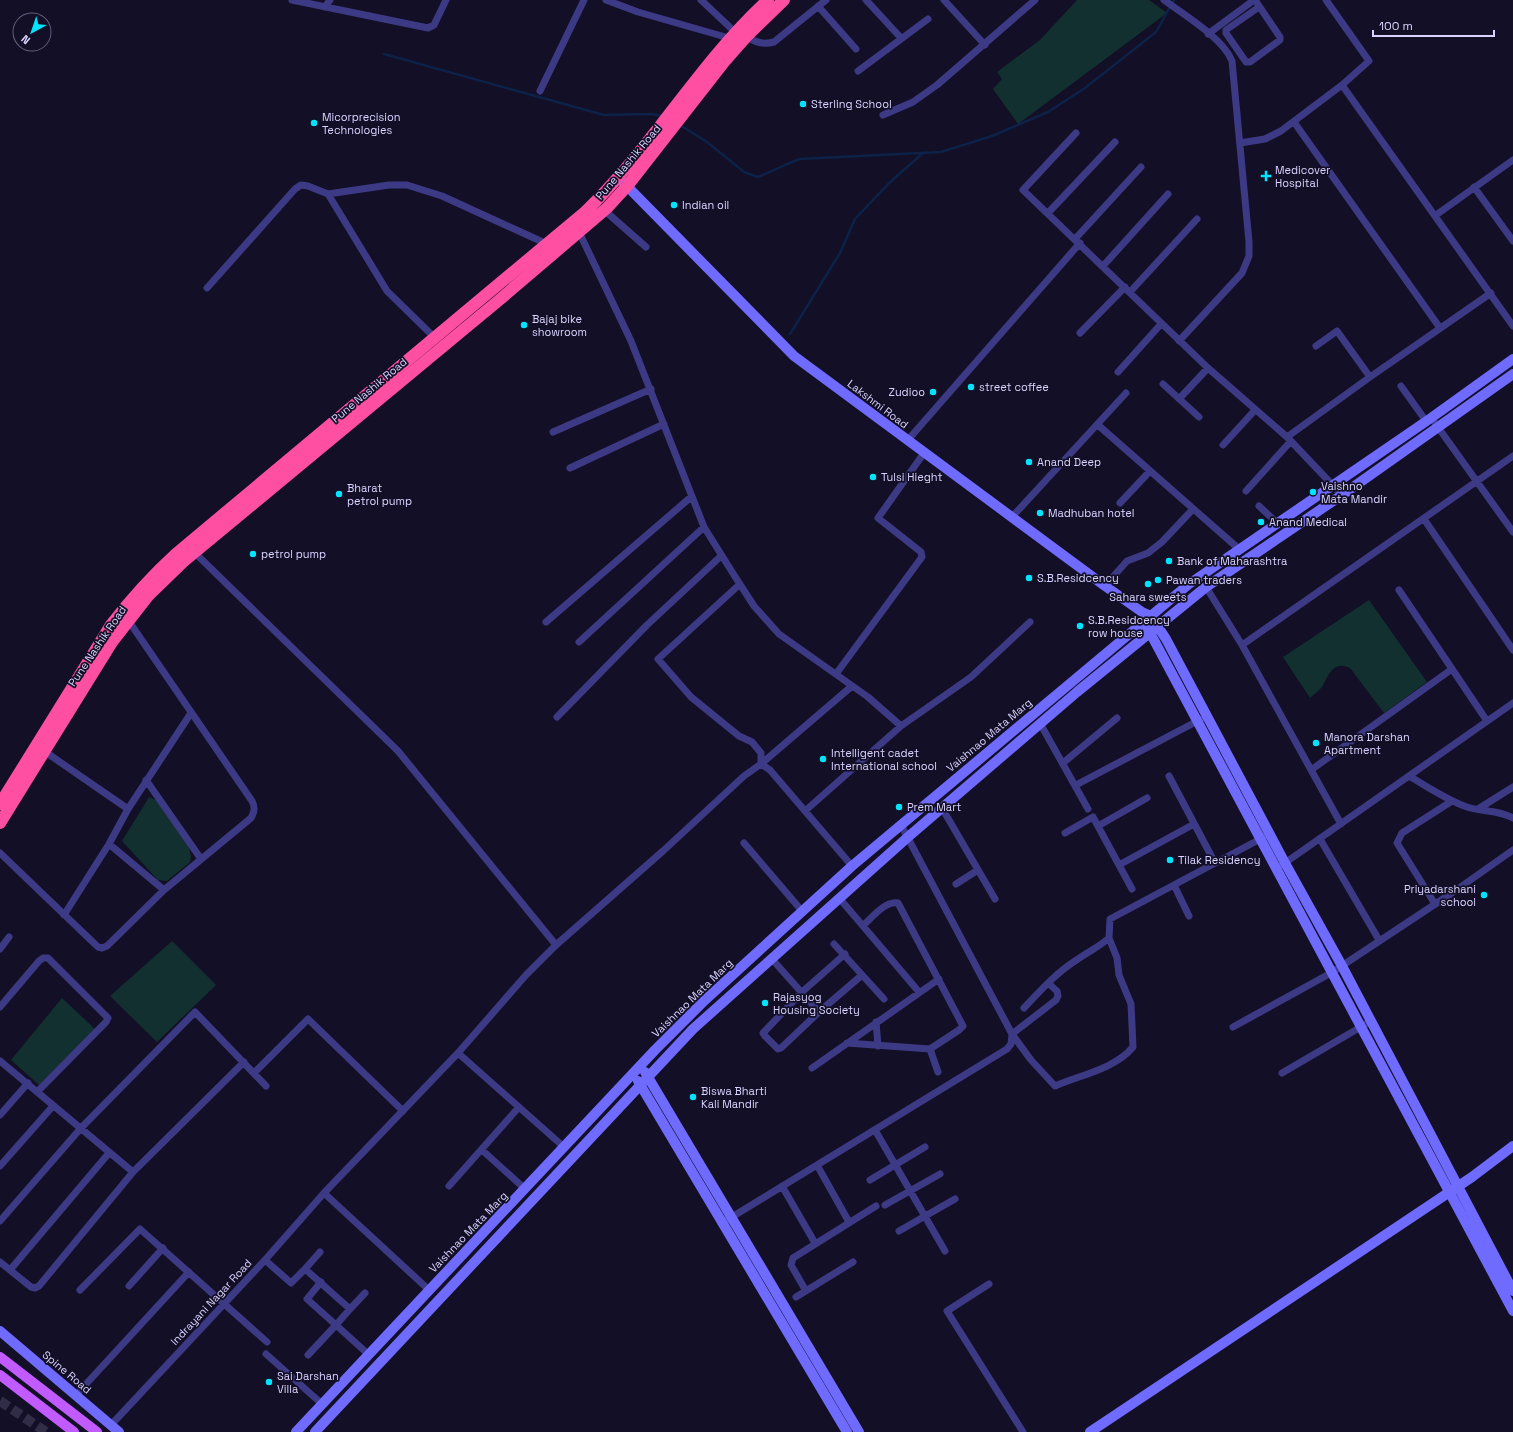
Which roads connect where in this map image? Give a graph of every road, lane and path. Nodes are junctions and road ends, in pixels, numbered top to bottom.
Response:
1 (292, 0) edge
2 (330, 0) edge
3 (446, 0) edge
4 (584, 0) edge
5 (701, 0) edge
6 (768, 0) edge
7 (784, 0) edge
8 (826, 0) edge
9 (866, 0) edge
10 (944, 0) edge
11 (1034, 0) edge
12 (1164, 0) edge
13 (1254, 0) edge
14 (1326, 0) edge
15 (609, 1) edge
16 (818, 6) junction
17 (325, 7) junction
18 (1259, 7) junction
19 (928, 19) dead end
20 (1208, 34) junction
21 (732, 35) junction
22 (746, 37) junction
23 (901, 38) junction
24 (985, 45) junction
25 (856, 49) dead end
26 (858, 71) dead end
27 (1342, 84) junction
28 (540, 91) dead end
29 (883, 116) dead end
30 (1294, 122) junction
31 (1076, 133) dead end
32 (1115, 142) dead end
33 (1240, 143) junction
34 (1513, 160) edge
35 (1142, 167) dead end
36 (623, 182) junction
37 (1474, 188) junction
38 (328, 194) junction
39 (1168, 194) dead end
40 (604, 210) junction
41 (1048, 213) junction
42 (1436, 215) junction
43 (1197, 219) dead end
44 (579, 232) junction
45 (1077, 241) junction
46 (1513, 241) edge
47 (547, 244) junction
48 (646, 247) dead end
49 (1103, 266) junction
50 (207, 288) dead end
51 (1127, 290) junction
52 (1491, 293) junction
53 (1161, 324) junction
54 (1513, 326) edge
55 (1440, 328) junction
56 (1080, 333) dead end
57 (435, 338) junction
58 (1179, 341) junction
59 (1316, 346) dead end
60 (1513, 359) edge
61 (1208, 368) junction
62 (1118, 372) dead end
63 (1513, 374) edge
64 (1370, 377) junction
65 (1163, 384) dead end
66 (1401, 386) dead end
67 (651, 389) junction
68 (1126, 393) dead end
69 (1179, 399) junction
70 (1255, 410) junction
71 (1199, 417) dead end
72 (1429, 420) junction
73 (664, 424) junction
74 (1098, 425) junction
75 (1438, 428) junction
76 (553, 432) dead end
77 (1289, 439) junction
78 (907, 441) junction
79 (1223, 445) dead end
80 (924, 453) junction
81 (1513, 456) edge
82 (570, 468) dead end
83 (1150, 471) junction
84 (1477, 482) junction
85 (1333, 484) junction
86 (1246, 491) dead end
87 (1342, 495) junction
88 (691, 497) junction
89 (1120, 503) dead end
90 (1259, 506) dead end
91 (1193, 509) junction
92 (1012, 517) junction
93 (1424, 519) junction
94 (1277, 522) junction
95 (704, 527) junction
96 (1513, 532) edge
97 (1239, 549) junction
98 (195, 553) junction
99 (721, 556) junction
100 (740, 584) junction
101 (1105, 586) junction
102 (1206, 587) junction
103 (1399, 590) dead end
104 (1145, 617) junction
105 (128, 620) junction
106 (546, 622) dead end
107 (1030, 622) dead end
108 (1158, 625) junction
109 (1150, 632) junction
110 (579, 642) dead end
111 (1242, 645) junction
112 (1513, 650) edge
113 (1452, 669) junction
114 (836, 674) junction
115 (852, 686) junction
116 (1512, 707) edge
117 (191, 713) junction
118 (557, 717) dead end
119 (1117, 718) dead end
120 (1202, 718) junction
121 (1488, 722) junction
122 (1041, 725) junction
123 (901, 726) junction
124 (44, 751) junction
125 (1063, 763) junction
126 (761, 764) junction
127 (1311, 770) junction
128 (1169, 776) dead end
129 (1409, 776) junction
130 (146, 780) junction
131 (1076, 785) junction
132 (1513, 787) edge
133 (1147, 798) dead end
134 (1452, 801) junction
135 (0, 804) edge
136 (942, 808) junction
137 (128, 809) junction
138 (1088, 809) dead end
139 (1478, 809) junction
140 (805, 811) junction
141 (1513, 818) edge
142 (0, 823) edge
143 (1194, 824) junction
144 (1342, 824) junction
145 (901, 825) junction
146 (1098, 826) junction
147 (1066, 832) dead end
148 (1265, 836) junction
149 (908, 837) junction
150 (1320, 839) junction
151 (744, 843) dead end
152 (109, 844) junction
153 (1513, 850) edge
154 (0, 853) edge
155 (201, 859) junction
156 (1216, 863) junction
157 (1119, 865) junction
158 (852, 866) junction
159 (1281, 866) junction
160 (978, 870) junction
161 (956, 884) dead end
162 (1174, 885) junction
163 (1132, 889) dead end
164 (164, 890) junction
165 (840, 899) junction
166 (995, 899) dead end
167 (1435, 904) junction
168 (802, 911) junction
169 (64, 915) junction
170 (1189, 916) dead end
171 (863, 926) junction
172 (10, 937) dead end
173 (1109, 938) junction
174 (1379, 940) junction
175 (834, 944) dead end
176 (556, 945) junction
177 (0, 949) edge
178 (845, 954) junction
179 (771, 958) junction
180 (1342, 966) junction
181 (1331, 973) junction
182 (862, 975) junction
183 (939, 979) junction
184 (1048, 983) junction
185 (802, 992) junction
186 (919, 992) junction
187 (884, 999) dead end
188 (0, 1007) edge
189 (1024, 1008) dead end
190 (819, 1012) junction
191 (1371, 1021) junction
192 (876, 1022) junction
193 (1233, 1027) dead end
194 (1360, 1027) junction
195 (1012, 1034) junction
196 (847, 1043) junction
197 (878, 1046) junction
198 (930, 1049) junction
199 (458, 1052) junction
200 (0, 1060) edge
201 (244, 1062) junction
202 (641, 1065) junction
203 (812, 1068) dead end
204 (938, 1072) dead end
205 (254, 1073) junction
206 (633, 1073) junction
207 (1282, 1073) dead end
208 (648, 1077) junction
209 (28, 1084) junction
210 (266, 1086) dead end
211 (641, 1086) junction
212 (37, 1092) junction
213 (53, 1106) junction
214 (519, 1107) junction
215 (403, 1111) junction
216 (0, 1115) edge
217 (81, 1128) junction
218 (875, 1130) junction
219 (1513, 1146) edge
220 (925, 1147) dead end
221 (565, 1148) junction
222 (482, 1150) junction
223 (109, 1153) junction
224 (817, 1165) junction
225 (895, 1165) junction
226 (0, 1166) edge
227 (133, 1172) junction
228 (940, 1174) dead end
229 (870, 1180) dead end
230 (449, 1186) dead end
231 (782, 1186) junction
232 (1453, 1189) junction
233 (525, 1190) junction
234 (911, 1192) junction
235 (324, 1193) junction
236 (955, 1199) dead end
237 (885, 1205) dead end
238 (876, 1206) dead end
239 (925, 1216) junction
240 (731, 1217) junction
241 (0, 1221) edge
242 (849, 1222) junction
243 (722, 1223) junction
244 (899, 1231) dead end
245 (815, 1243) junction
246 (163, 1248) junction
247 (945, 1251) dead end
248 (320, 1252) dead end
249 (265, 1260) junction
250 (0, 1262) edge
251 (854, 1262) dead end
252 (305, 1269) junction
253 (10, 1270) junction
254 (189, 1272) junction
255 (321, 1282) junction
256 (989, 1284) dead end
257 (129, 1286) dead end
258 (80, 1290) dead end
259 (429, 1290) junction
260 (806, 1291) junction
261 (1513, 1291) edge
262 (365, 1292) dead end
263 (796, 1296) dead end
264 (224, 1304) junction
265 (350, 1309) junction
266 (1513, 1311) edge
267 (336, 1325) junction
268 (0, 1331) edge
269 (267, 1342) dead end
270 (266, 1354) dead end
271 (368, 1354) junction
272 (308, 1355) dead end
273 (0, 1357) edge
274 (0, 1375) edge
275 (76, 1395) junction
276 (324, 1402) junction
277 (337, 1408) junction
278 (115, 1429) edge
279 (74, 1432) edge
280 (97, 1432) edge
281 (296, 1432) edge
282 (315, 1432) edge
283 (847, 1432) edge
284 (860, 1432) edge
285 (1023, 1432) edge
286 (1090, 1432) edge

1 - 17 street
2 - 17 street
3 - 17 street
4 - 28 street
5 - 21 street
6 - 21 highway, Pune Nashik Road
7 - 22 highway, Pune Nashik Road
8 - 16 street
9 - 23 street
10 - 24 street
11 - 24 street
12 - 20 street
13 - 18 street
13 - 20 street
14 - 27 street
15 - 21 street
16 - 22 street
16 - 25 street
18 - 18 street
19 - 23 street
20 - 33 street
21 - 36 highway, Pune Nashik Road
22 - 36 highway, Pune Nashik Road
23 - 26 street
24 - 29 street
27 - 30 street
27 - 42 street
30 - 33 street
30 - 55 street
31 - 41 street
32 - 41 street
33 - 58 street
34 - 37 street
35 - 45 street
36 - 40 highway, Pune Nashik Road
36 - 47 highway, Pune Nashik Road
36 - 78 main road, Lakshmi Road
37 - 42 street
37 - 46 street
38 - 47 street
38 - 50 street
38 - 57 street
39 - 49 street
40 - 44 highway, Pune Nashik Road
40 - 48 street
41 - 45 street
42 - 52 street
43 - 51 street
44 - 67 street
44 - 98 highway, Pune Nashik Road
45 - 49 street
45 - 78 street
47 - 57 highway, Pune Nashik Road
49 - 51 street
51 - 53 street
51 - 56 street
52 - 54 street
52 - 55 street
53 - 58 street
53 - 62 street
55 - 64 street
57 - 135 highway, Pune Nashik Road
58 - 61 street
59 - 64 street
60 - 72 main road, Vaishnao Mata Marg
61 - 69 street
61 - 70 street
63 - 75 main road
64 - 77 street
65 - 69 street
66 - 72 street
67 - 73 street
67 - 76 street
68 - 74 street
69 - 71 street
70 - 77 street
70 - 79 street
72 - 75 street
72 - 85 main road, Vaishnao Mata Marg
73 - 82 street
73 - 88 street
74 - 83 street
74 - 92 street
75 - 84 street
75 - 87 main road
77 - 85 street
77 - 86 street
78 - 80 main road, Lakshmi Road
80 - 92 main road, Lakshmi Road
80 - 114 street
81 - 84 street
83 - 89 street
83 - 91 street
84 - 93 street
84 - 96 street
85 - 87 street
85 - 94 main road, Vaishnao Mata Marg
87 - 102 main road
88 - 95 street
88 - 106 street
90 - 94 street
91 - 97 street
91 - 101 street
92 - 101 main road, Lakshmi Road
93 - 111 street
93 - 112 street
94 - 97 main road, Vaishnao Mata Marg
95 - 99 street
95 - 110 street
97 - 104 main road, Vaishnao Mata Marg
98 - 105 highway, Pune Nashik Road
98 - 176 street
99 - 100 street
99 - 118 street
100 - 114 street
100 - 126 street
101 - 104 main road, Lakshmi Road
102 - 108 main road
102 - 111 street
103 - 113 street
104 - 108 main road
104 - 109 main road
104 - 145 main road, Vaishnao Mata Marg
105 - 117 street
105 - 124 highway, Pune Nashik Road
107 - 123 street
108 - 109 main road
108 - 120 main road
109 - 120 main road
109 - 122 main road
111 - 127 street
113 - 121 street
113 - 127 street
114 - 115 street
115 - 123 street
115 - 126 street, Indrayani Nagar Road
116 - 121 street
117 - 130 street
117 - 155 street
119 - 125 street
120 - 131 street
120 - 148 main road
121 - 129 street
122 - 125 street
122 - 136 main road
123 - 140 street
124 - 137 street
124 - 142 highway, Pune Nashik Road
125 - 131 street
126 - 140 street
126 - 176 street, Indrayani Nagar Road
127 - 144 street
128 - 143 street
129 - 134 street
129 - 144 street
130 - 137 street
130 - 155 street
131 - 138 street
132 - 139 street
133 - 146 street
134 - 139 street
134 - 167 street
136 - 149 main road
136 - 160 street
137 - 152 street
139 - 141 street
140 - 158 street
143 - 156 street
143 - 157 street
144 - 150 street
145 - 149 street
145 - 158 main road, Vaishnao Mata Marg
146 - 147 street
146 - 157 street
148 - 156 street
148 - 159 main road
149 - 165 main road
149 - 195 street
150 - 159 street
150 - 174 street
151 - 168 street
152 - 164 street
152 - 169 street
153 - 167 street
154 - 169 street
155 - 164 street
156 - 162 street
157 - 163 street
158 - 168 main road, Vaishnao Mata Marg
159 - 180 main road
159 - 181 main road
160 - 161 street
160 - 166 street
162 - 170 street
162 - 173 street
164 - 169 street
165 - 171 street
165 - 179 main road
167 - 174 street
168 - 202 main road, Vaishnao Mata Marg
171 - 183 street
171 - 186 street
172 - 177 street
173 - 184 street
173 - 195 street
174 - 180 street
175 - 178 street
176 - 199 street, Indrayani Nagar Road
178 - 182 street
178 - 185 street
179 - 185 street
179 - 208 main road
180 - 181 street
180 - 191 main road
181 - 193 street
181 - 194 main road
182 - 187 street
182 - 190 street
183 - 186 street
183 - 198 street
184 - 189 street
184 - 195 street
185 - 190 street
185 - 190 street
186 - 192 street
188 - 212 street
191 - 194 street
191 - 232 main road
192 - 196 street
192 - 197 street
194 - 207 street
194 - 232 main road
195 - 218 street
196 - 197 street
196 - 203 street
197 - 198 street
198 - 204 street
199 - 214 street
199 - 215 street, Indrayani Nagar Road
200 - 209 street
201 - 205 street
201 - 217 street
201 - 227 street
202 - 206 main road, Vaishnao Mata Marg
202 - 208 main road
205 - 210 street
205 - 215 street
206 - 211 main road
206 - 221 main road, Vaishnao Mata Marg
208 - 211 main road
208 - 240 main road
209 - 212 street
209 - 216 street
211 - 243 main road
211 - 277 main road
212 - 213 street
213 - 217 street
213 - 226 street
214 - 221 street
214 - 222 street
215 - 235 street, Indrayani Nagar Road
217 - 223 street
217 - 241 street
218 - 224 street
218 - 225 street
219 - 232 main road
220 - 225 street
221 - 233 main road, Vaishnao Mata Marg
222 - 230 street
222 - 233 street
223 - 227 street
223 - 253 street
224 - 231 street
224 - 242 street
225 - 229 street
225 - 234 street
227 - 253 street
228 - 234 street
231 - 240 street
231 - 245 street
232 - 261 main road
232 - 266 main road
232 - 286 main road
233 - 259 main road, Vaishnao Mata Marg
234 - 237 street
234 - 239 street
235 - 249 street, Indrayani Nagar Road
235 - 259 street
236 - 239 street
238 - 242 street
239 - 244 street
239 - 247 street
240 - 243 street
240 - 284 main road
242 - 245 street
243 - 283 main road
245 - 260 street
246 - 254 street
246 - 257 street
246 - 258 street
248 - 252 street
249 - 252 street
249 - 264 street, Indrayani Nagar Road
250 - 253 street
251 - 260 street
252 - 255 street
254 - 264 street
254 - 275 street
255 - 265 street
255 - 267 street
256 - 285 street
259 - 271 main road, Vaishnao Mata Marg
260 - 263 street
262 - 265 street
264 - 269 street
264 - 278 street, Indrayani Nagar Road
265 - 267 street
267 - 271 street
267 - 272 street
268 - 275 main road, Spine Road
270 - 276 street
271 - 276 main road, Vaishnao Mata Marg
273 - 280 main road
274 - 279 main road
275 - 278 main road, Spine Road
276 - 277 main road
276 - 281 main road, Vaishnao Mata Marg
277 - 282 main road

